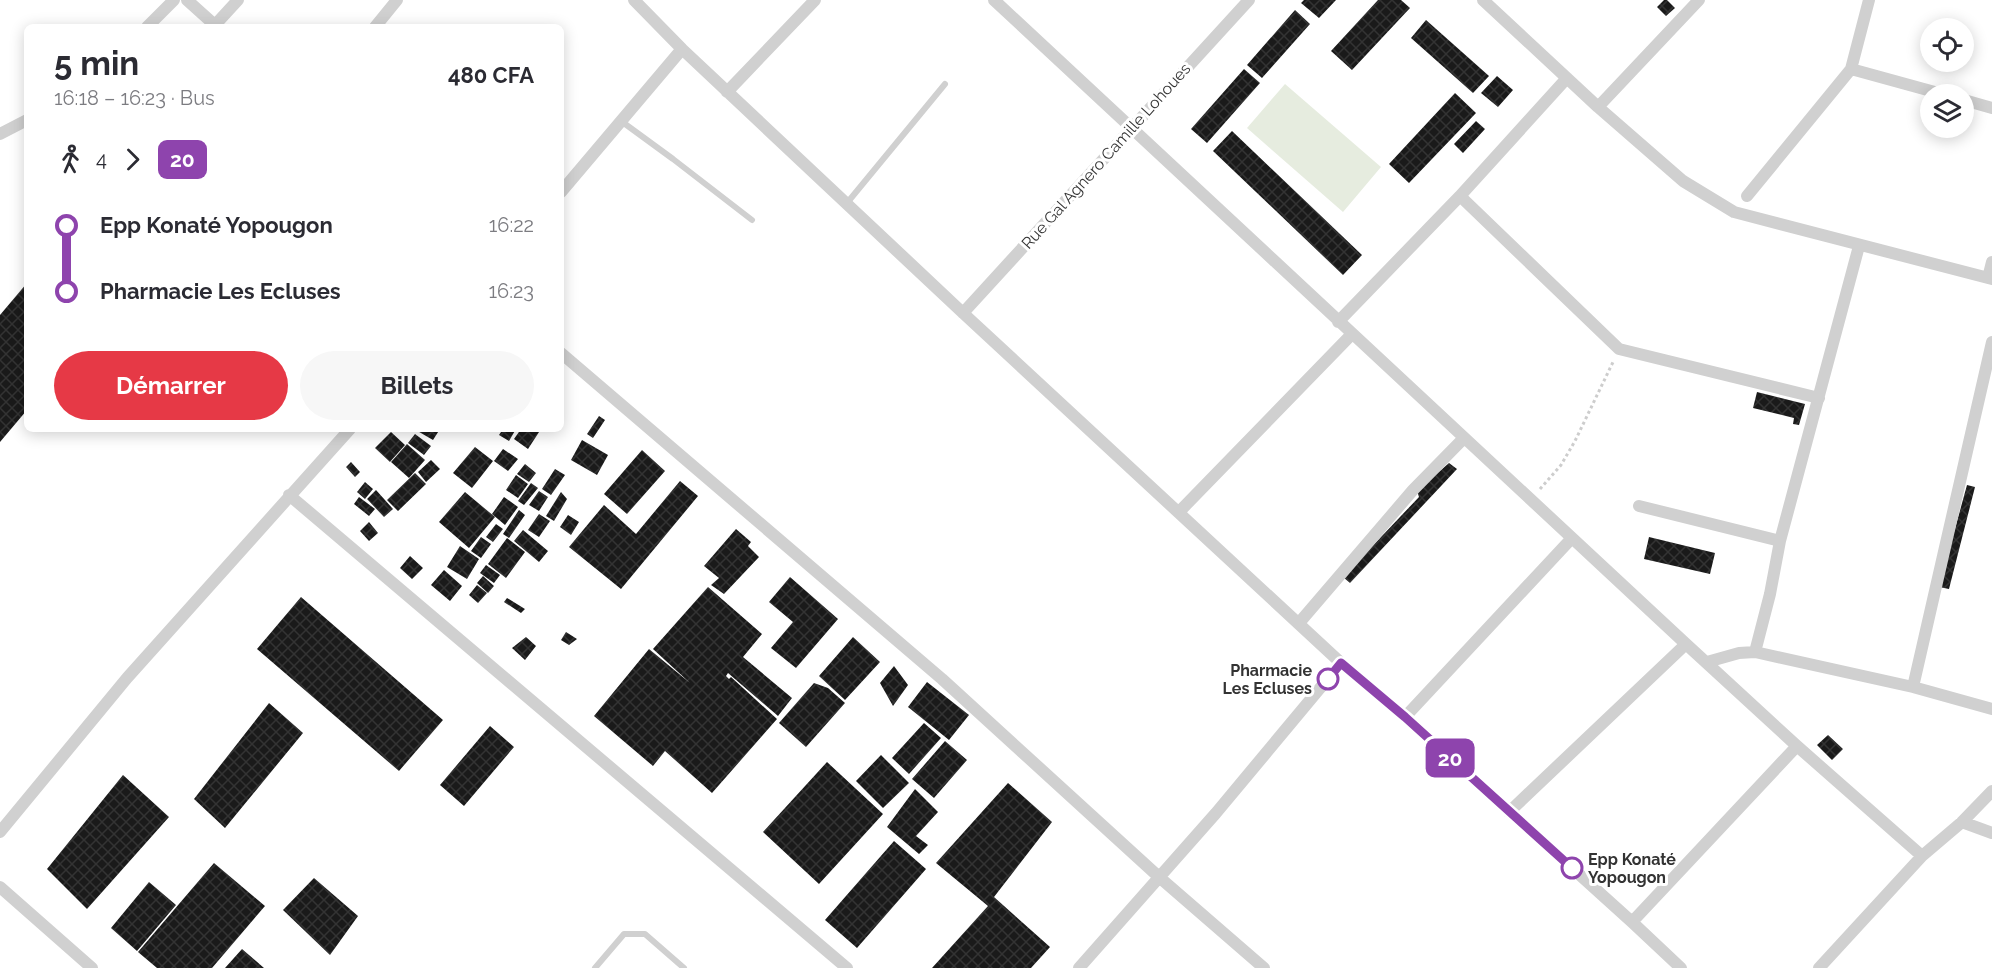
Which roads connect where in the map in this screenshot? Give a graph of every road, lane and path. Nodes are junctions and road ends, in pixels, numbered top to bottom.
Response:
1 (174, 0) edge
2 (187, 0) edge
3 (238, 0) edge
4 (397, 0) edge
5 (634, 0) edge
6 (815, 0) edge
7 (994, 0) edge
8 (1247, 0) edge
9 (1483, 0) edge
10 (1699, 0) edge
11 (1869, 0) edge
12 (150, 24) edge
13 (214, 24) edge
14 (218, 24) edge
15 (377, 24) edge
16 (682, 49) junction
17 (1851, 69) junction
18 (1567, 78) junction
19 (945, 84) dead end
20 (1920, 88) edge
21 (727, 92) junction
22 (1974, 103) edge
23 (1598, 107) junction
24 (1992, 108) edge
25 (621, 121) junction
26 (24, 122) edge
27 (1131, 127) junction
28 (0, 134) edge
29 (564, 188) edge
30 (1460, 196) junction
31 (1747, 196) dead end
32 (847, 204) junction
33 (752, 220) dead end
34 (1859, 246) junction
35 (1992, 262) edge
36 (1990, 279) edge
37 (963, 313) junction
38 (1338, 322) junction
39 (1352, 334) junction
40 (1992, 342) edge
41 (1619, 349) junction
42 (564, 356) edge
43 (1819, 398) junction
44 (347, 432) edge
45 (1464, 438) junction
46 (289, 495) junction
47 (1531, 500) junction
48 (1639, 506) dead end
49 (1179, 512) junction
50 (1572, 538) junction
51 (1780, 542) junction
52 (1299, 623) junction
53 (1686, 644) junction
54 (1755, 652) junction
55 (1341, 663) junction
56 (1707, 663) junction
57 (1913, 687) junction
58 (1992, 709) edge
59 (1405, 717) junction
60 (1797, 746) junction
61 (1992, 791) edge
62 (1509, 812) junction
63 (1962, 822) junction
64 (0, 832) edge
65 (1992, 833) edge
66 (1922, 856) junction
67 (1160, 877) junction
68 (0, 887) edge
69 (1632, 922) junction
70 (92, 968) edge
71 (595, 968) edge
72 (684, 968) edge
73 (847, 968) edge
74 (1079, 968) edge
75 (1264, 968) edge
76 (1681, 968) edge
77 (1819, 968) edge

1 - 12 street
2 - 13 street
3 - 14 street
4 - 15 street
5 - 16 street
6 - 21 street
7 - 27 street
8 - 27 street, Rue Gal Agnero Camille Lohoues
9 - 18 street
10 - 23 street
11 - 17 street
16 - 21 street
16 - 25 street
17 - 20 street
17 - 31 street
18 - 23 street
18 - 30 street
19 - 32 lane
21 - 32 street
22 - 24 street
23 - 34 street
25 - 29 street
25 - 33 lane
26 - 28 street
27 - 37 street, Rue Gal Agnero Camille Lohoues
27 - 38 street
30 - 38 street
30 - 41 street
32 - 37 street
34 - 36 street
34 - 43 street
35 - 36 street
37 - 49 street
38 - 39 street
39 - 45 street
39 - 49 street
40 - 57 street
41 - 43 street
41 - 47 path
42 - 67 street
43 - 51 street
44 - 46 street
45 - 47 street
45 - 52 street
46 - 64 street
46 - 73 street
47 - 50 street
48 - 51 street
49 - 52 street
50 - 53 street
50 - 59 street
51 - 54 street
52 - 55 street
53 - 56 street
53 - 62 street
54 - 56 street
54 - 57 street
55 - 59 street
55 - 67 street
56 - 60 street
57 - 58 street
59 - 62 street
60 - 66 street
60 - 69 street
61 - 63 street
62 - 69 street
63 - 65 street
63 - 66 street
66 - 77 street
67 - 74 street
67 - 75 street
68 - 70 street
69 - 76 street
71 - 72 lane

